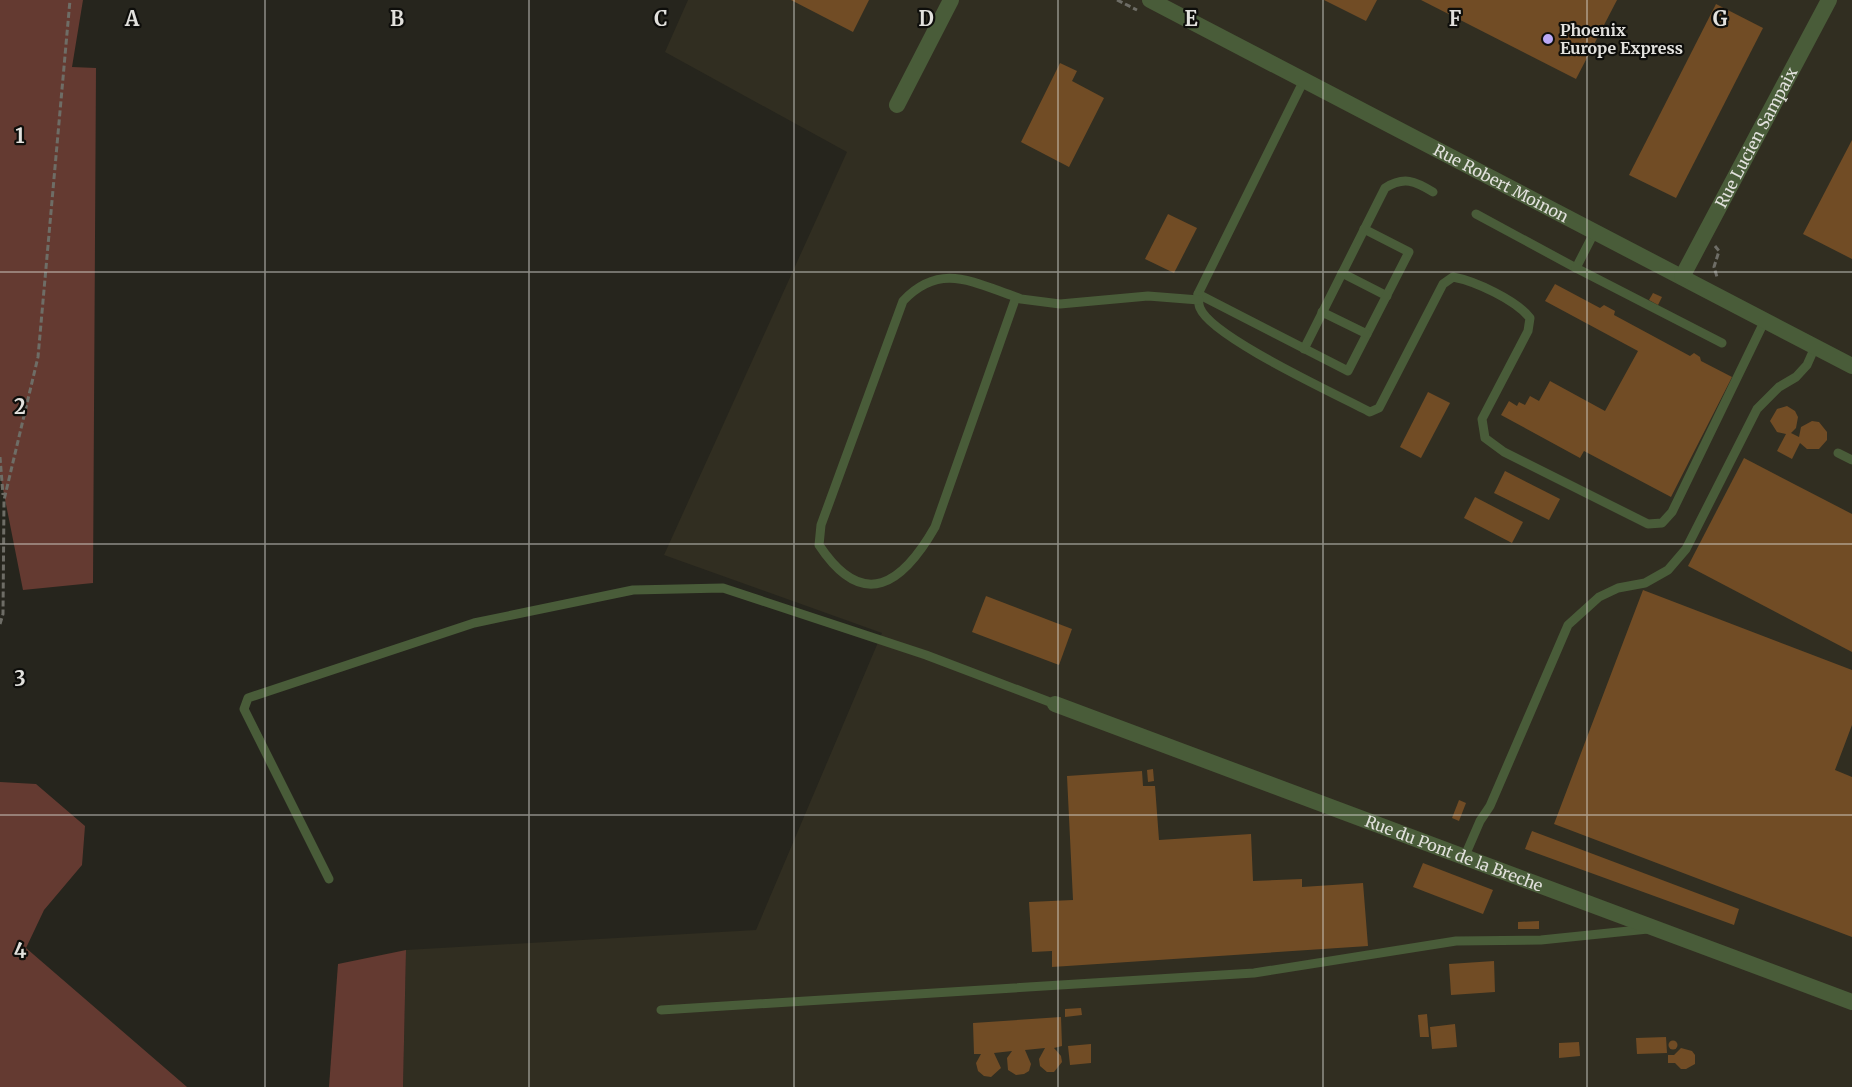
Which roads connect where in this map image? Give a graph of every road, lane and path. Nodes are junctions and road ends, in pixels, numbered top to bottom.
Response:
1 (70, 0) edge
2 (951, 0) edge
3 (1150, 0) edge
4 (1829, 0) edge
5 (1304, 80) junction
6 (897, 105) dead end
7 (1433, 192) dead end
8 (1476, 214) dead end
9 (1364, 229) junction
10 (1595, 231) junction
11 (1576, 268) junction
12 (1342, 273) junction
13 (1682, 277) junction
14 (1387, 296) junction
15 (1016, 297) junction
16 (1198, 297) junction
17 (1322, 312) junction
18 (1765, 320) junction
19 (1367, 334) junction
20 (1722, 343) dead end
21 (1815, 347) junction
22 (1304, 349) junction
23 (1852, 366) edge
24 (1838, 453) dead end
25 (0, 457) edge
26 (1852, 460) edge
27 (4, 500) junction
28 (0, 624) edge
29 (1055, 704) joint
30 (1464, 858) junction
31 (329, 879) dead end
32 (1651, 929) junction
33 (1852, 1002) edge
34 (661, 1010) dead end

1 - 27 path
2 - 6 street
3 - 5 street, Rue Robert Moinon
4 - 13 street, Rue Lucien Sampaix
5 - 10 street, Rue Robert Moinon
5 - 16 lane
7 - 9 lane
8 - 11 lane
9 - 12 lane
9 - 14 lane
10 - 11 lane
10 - 13 street, Rue Robert Moinon
11 - 20 lane
12 - 14 lane
12 - 17 lane
13 - 18 street, Rue Robert Moinon
14 - 19 lane
15 - 15 lane
15 - 16 lane
16 - 18 lane
16 - 22 lane
17 - 19 lane
17 - 22 lane
18 - 21 street, Rue Robert Moinon
19 - 22 lane
21 - 23 street, Rue Robert Moinon
21 - 30 lane
24 - 26 lane
25 - 27 path
27 - 28 path
29 - 30 street, Rue du Pont de la Breche
29 - 31 lane
30 - 32 street, Rue du Pont de la Breche
32 - 33 street, Rue du Pont de la Breche
32 - 34 lane

